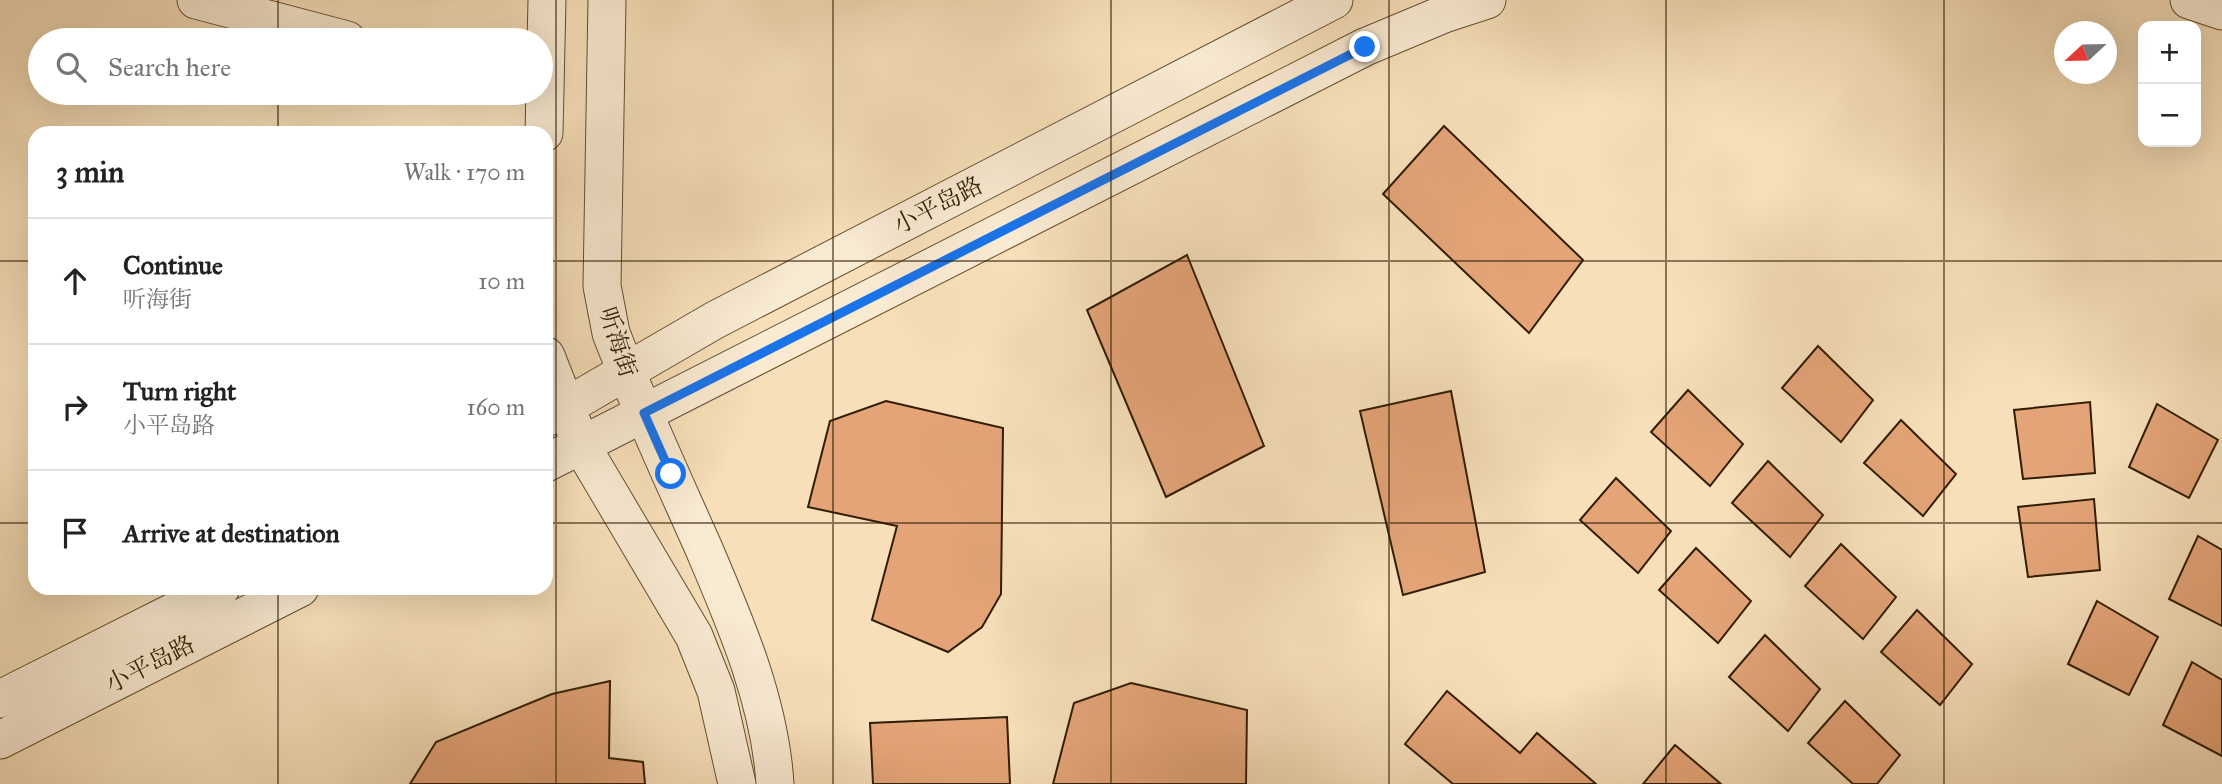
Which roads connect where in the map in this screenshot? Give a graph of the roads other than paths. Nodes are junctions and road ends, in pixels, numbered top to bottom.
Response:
1 (196, 0) edge
2 (547, 0) edge
3 (607, 0) edge
4 (1334, 0) edge
5 (1487, 0) edge
6 (2189, 0) edge
7 (2222, 11) edge
8 (302, 28) edge
9 (546, 28) edge
10 (543, 105) edge
11 (544, 126) edge
12 (905, 222) junction
13 (927, 270) junction
14 (626, 372) junction
15 (556, 413) edge
16 (644, 413) junction
17 (581, 445) junction
18 (553, 459) edge
19 (207, 595) edge
20 (286, 595) edge
21 (0, 699) edge
22 (0, 740) edge
23 (737, 784) edge
24 (775, 784) edge

1 - 8 street
2 - 9 street
3 - 14 street, 听海街
4 - 12 street, 小平岛路
5 - 13 street
6 - 7 street
10 - 11 street
12 - 13 street
12 - 14 street, 小平岛路
13 - 16 street
14 - 15 street, 小平岛路
14 - 16 street, 听海街
15 - 17 street
16 - 17 street
16 - 24 street, 听海街
17 - 18 street
17 - 23 street
19 - 21 street, 小平岛路
20 - 22 street, 小平岛路

